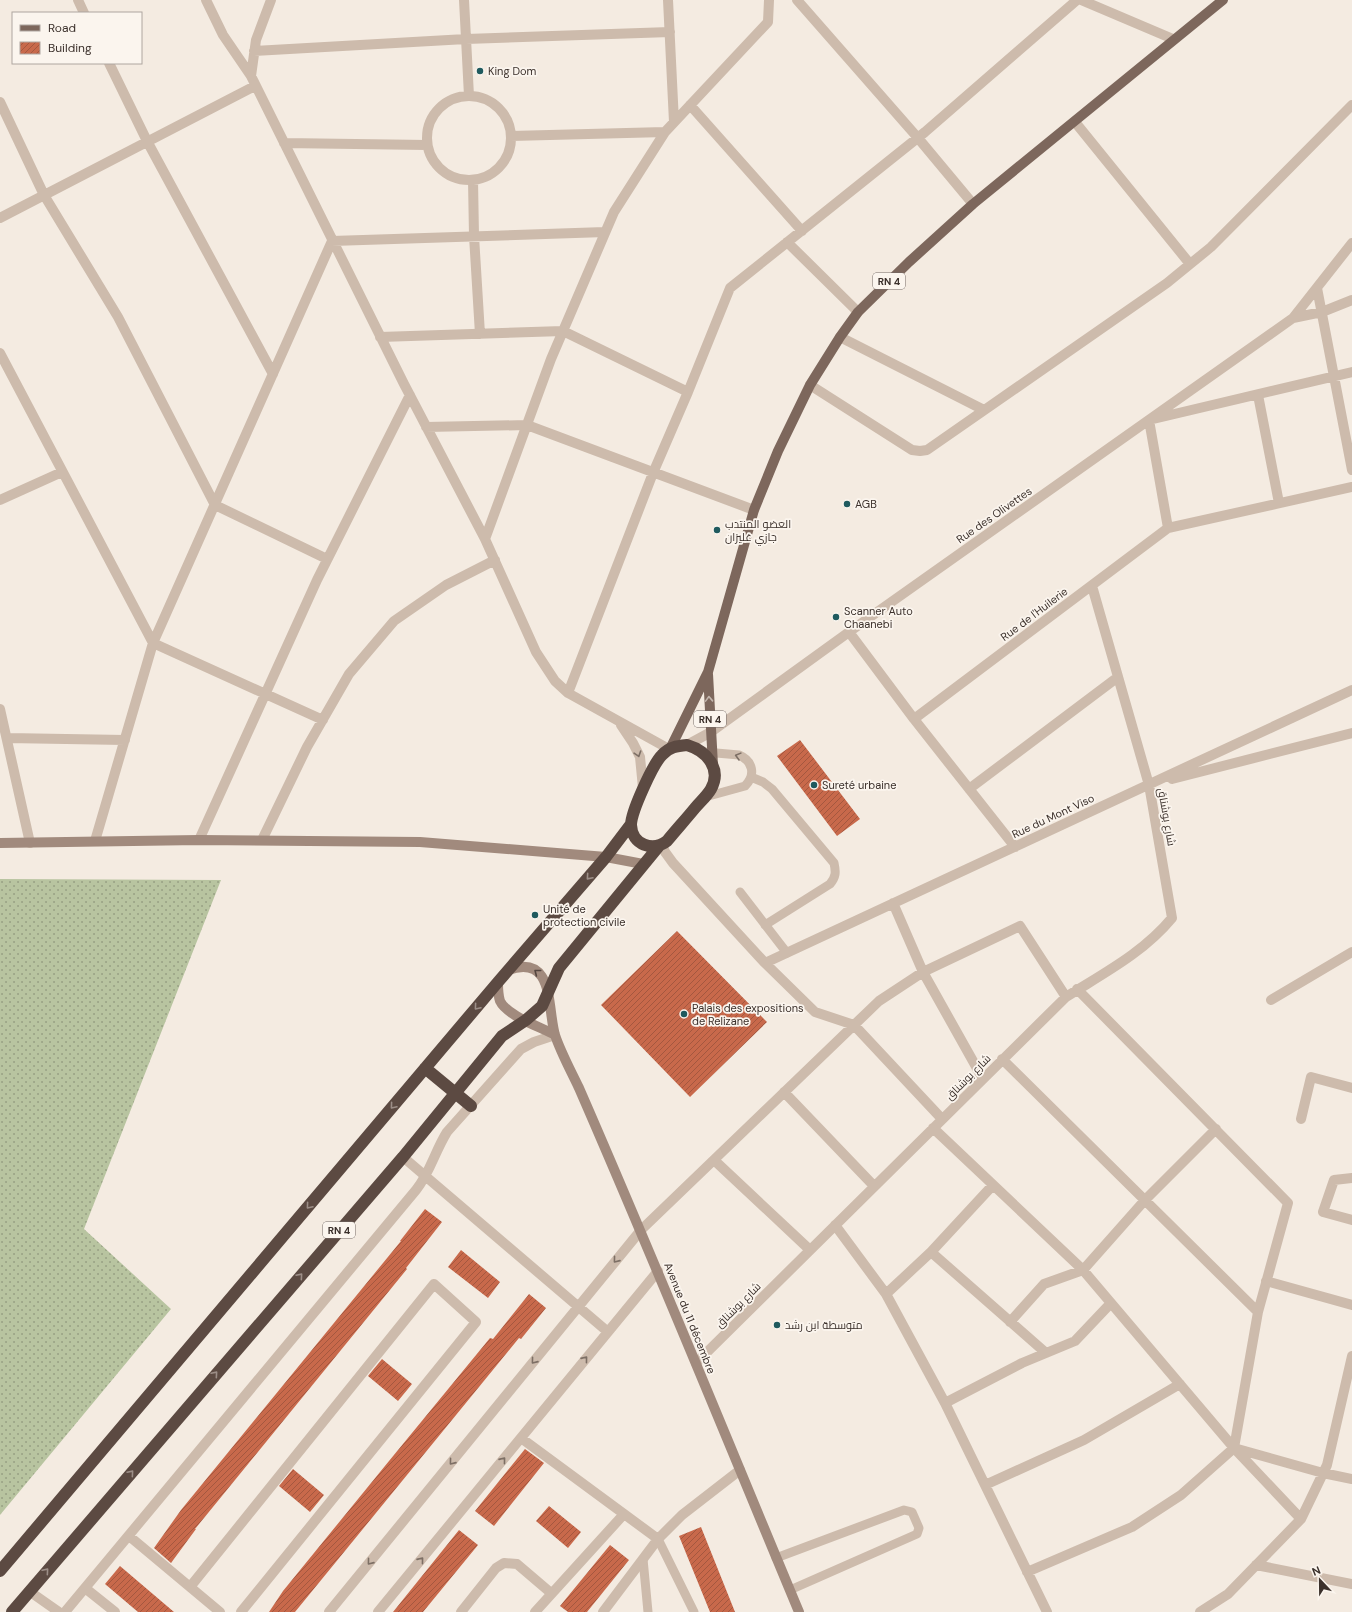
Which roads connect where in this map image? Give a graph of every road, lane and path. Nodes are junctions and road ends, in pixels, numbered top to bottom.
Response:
1 (78, 0) edge
2 (206, 0) edge
3 (270, 0) edge
4 (464, 0) edge
5 (668, 0) edge
6 (769, 0) edge
7 (797, 0) edge
8 (1077, 0) edge
9 (1081, 0) edge
10 (1222, 0) edge
11 (84, 12) edge
12 (670, 32) junction
13 (466, 39) junction
14 (1173, 39) junction
15 (254, 51) junction
16 (109, 64) edge
17 (251, 76) junction
18 (255, 86) junction
19 (469, 96) junction
20 (0, 102) edge
21 (690, 105) junction
22 (1352, 105) edge
23 (674, 122) junction
24 (1075, 122) junction
25 (665, 132) junction
26 (511, 136) junction
27 (918, 138) junction
28 (147, 141) junction
29 (284, 143) junction
30 (427, 145) junction
31 (473, 180) junction
32 (44, 195) junction
33 (973, 204) junction
34 (0, 218) edge
35 (802, 230) junction
36 (605, 232) junction
37 (474, 236) junction
38 (332, 241) junction
39 (787, 242) junction
40 (1352, 243) edge
41 (1190, 264) junction
42 (1317, 288) junction
43 (1352, 300) edge
44 (858, 312) junction
45 (1322, 312) junction
46 (1292, 318) junction
47 (563, 331) junction
48 (480, 334) junction
49 (380, 337) junction
50 (840, 338) junction
51 (0, 353) edge
52 (1352, 372) edge
53 (273, 374) junction
54 (1334, 377) junction
55 (810, 385) junction
56 (688, 392) junction
57 (410, 395) junction
58 (1258, 395) junction
59 (984, 410) junction
60 (1149, 420) junction
61 (526, 425) junction
62 (426, 426) junction
63 (1352, 470) edge
64 (62, 472) junction
65 (653, 473) junction
66 (1352, 487) edge
67 (0, 500) edge
68 (1279, 503) junction
69 (215, 505) junction
70 (754, 510) junction
71 (1168, 528) junction
72 (485, 539) junction
73 (327, 559) junction
74 (496, 560) junction
75 (1092, 586) junction
76 (849, 632) junction
77 (153, 643) junction
78 (708, 672) junction
79 (1118, 677) junction
80 (1352, 690) edge
81 (568, 693) junction
82 (265, 694) junction
83 (0, 709) edge
84 (914, 719) junction
85 (323, 720) junction
86 (620, 723) junction
87 (710, 732) junction
88 (1352, 733) edge
89 (7, 738) junction
90 (124, 740) junction
91 (687, 746) junction
92 (670, 749) junction
93 (707, 752) junction
94 (751, 777) junction
95 (1149, 785) junction
96 (643, 788) junction
97 (969, 789) junction
98 (705, 797) junction
99 (631, 824) junction
100 (199, 840) junction
101 (262, 840) junction
102 (95, 841) junction
103 (30, 842) junction
104 (0, 843) edge
105 (660, 845) junction
106 (1015, 847) junction
107 (606, 857) junction
108 (643, 864) junction
109 (740, 892) dead end
110 (893, 903) junction
111 (765, 925) junction
112 (1352, 952) edge
113 (787, 953) junction
114 (765, 963) junction
115 (508, 970) junction
116 (923, 972) junction
117 (498, 982) junction
118 (1077, 990) junction
119 (549, 994) junction
120 (1066, 997) junction
121 (1271, 1000) dead end
122 (526, 1020) junction
123 (854, 1024) junction
124 (555, 1034) junction
125 (1002, 1059) junction
126 (425, 1068) junction
127 (983, 1079) junction
128 (1352, 1088) edge
129 (784, 1092) junction
130 (455, 1093) junction
131 (471, 1106) junction
132 (942, 1119) junction
133 (1301, 1119) dead end
134 (933, 1128) junction
135 (1216, 1129) junction
136 (402, 1157) junction
137 (714, 1160) junction
138 (426, 1176) junction
139 (1352, 1178) edge
140 (993, 1185) junction
141 (874, 1186) junction
142 (1146, 1200) junction
143 (1352, 1220) edge
144 (835, 1225) junction
145 (641, 1230) junction
146 (810, 1250) junction
147 (931, 1252) junction
148 (1083, 1270) junction
149 (658, 1271) junction
150 (1266, 1281) junction
151 (886, 1294) junction
152 (1111, 1303) junction
153 (1352, 1305) edge
154 (578, 1306) junction
155 (1258, 1312) junction
156 (1010, 1322) junction
157 (608, 1332) junction
158 (1046, 1353) junction
159 (1352, 1356) edge
160 (696, 1363) junction
161 (1180, 1384) junction
162 (945, 1403) junction
163 (521, 1438) junction
164 (1234, 1448) junction
165 (740, 1470) junction
166 (1323, 1473) junction
167 (1352, 1479) edge
168 (985, 1485) junction
169 (624, 1514) junction
170 (1301, 1519) junction
171 (129, 1536) junction
172 (658, 1539) junction
173 (776, 1558) junction
174 (643, 1560) junction
175 (1256, 1565) junction
176 (0, 1571) edge
177 (1028, 1572) junction
178 (1352, 1584) edge
179 (190, 1587) junction
180 (85, 1588) junction
181 (790, 1590) junction
182 (29, 1591) junction
183 (551, 1593) junction
184 (12, 1612) edge
185 (59, 1612) edge
186 (65, 1612) edge
187 (115, 1612) edge
188 (220, 1612) edge
189 (241, 1612) edge
190 (329, 1612) edge
191 (378, 1612) edge
192 (461, 1612) edge
193 (536, 1612) edge
194 (603, 1612) edge
195 (648, 1612) edge
196 (694, 1612) edge
197 (798, 1612) edge
198 (1047, 1612) edge
199 (1200, 1612) edge

1 - 11 street
2 - 17 street
3 - 15 street
4 - 13 street
5 - 12 street
6 - 21 street
7 - 27 street
8 - 27 street
9 - 14 street
10 - 14 main road, RN 4
12 - 13 street
12 - 23 street
13 - 15 street
13 - 19 street
14 - 24 main road, RN 4
15 - 17 street
16 - 28 street
17 - 18 street
18 - 28 street
18 - 29 street
19 - 26 street
19 - 30 street
20 - 32 street
21 - 23 street
21 - 35 street
22 - 41 street
23 - 25 street
24 - 33 main road, RN 4
24 - 41 street
25 - 26 street
25 - 36 street
26 - 31 street
27 - 33 street
27 - 35 street
28 - 32 street
28 - 53 street
29 - 30 street
29 - 38 street
30 - 31 street
31 - 37 street
32 - 34 street
32 - 69 street
33 - 44 main road, RN 4
35 - 39 street
36 - 37 street
36 - 47 street
37 - 38 street
37 - 48 street
38 - 49 street
38 - 53 street
39 - 44 street
39 - 56 street
40 - 42 street
41 - 59 street
42 - 45 street
42 - 46 street
43 - 45 street
44 - 50 main road, RN 4
45 - 46 street
45 - 54 street
46 - 60 street, Rue des Olivettes
47 - 48 street
47 - 56 street
47 - 61 street
48 - 49 street
49 - 57 street
50 - 55 main road, RN 4
50 - 59 street
51 - 64 street
52 - 54 street
53 - 69 street
54 - 58 street
54 - 63 street
55 - 59 street
55 - 70 main road, RN 4
56 - 65 street
57 - 62 street
57 - 73 street
58 - 60 street
58 - 68 street
60 - 71 street
60 - 76 street, Rue des Olivettes
61 - 62 street
61 - 65 street
61 - 72 street
62 - 72 street
64 - 67 street
64 - 77 street
65 - 70 street
65 - 81 street
66 - 68 street
68 - 71 street
69 - 73 street
69 - 77 street
70 - 78 main road, RN 4
71 - 75 street, Rue de l'Huilerie
72 - 74 street
73 - 82 street
74 - 81 street
74 - 85 street
75 - 79 street
75 - 84 street, Rue de l'Huilerie
76 - 84 street
76 - 87 street, Rue des Olivettes
77 - 82 street
77 - 90 street
87 -> 78 main road, RN 4
78 - 92 main road, RN 4
79 - 95 street
79 - 97 street
80 - 95 street, Rue du Mont Viso
81 - 86 street
82 - 85 street
82 - 100 street
83 - 89 street
84 - 97 street
85 - 101 street
86 - 92 street
86 -> 96 street
87 - 91 street, Rue des Olivettes
87 - 93 main road, RN 4
88 - 95 street
89 - 90 street
89 - 103 street
90 - 102 street
91 - 92 highway
91 - 93 highway
92 - 96 highway
94 -> 93 lane
93 - 98 highway
94 - 98 lane
94 - 111 lane
95 - 106 street, Rue du Mont Viso
95 - 118 street, شارع بوشناق
96 - 99 highway
97 - 106 street
98 - 105 highway
99 - 105 highway
99 - 107 highway
100 - 101 street
100 - 102 street
101 - 107 street
102 - 103 street
103 - 104 street
105 - 108 highway, RN 4
105 - 114 street
106 - 110 street, Rue du Mont Viso
107 - 108 street
107 -> 115 highway
108 - 119 highway, RN 4
109 - 111 lane
110 - 113 street, Rue du Mont Viso
110 - 116 street
111 - 113 lane
112 - 121 street
113 - 114 street, Rue du Mont Viso
114 - 123 street
115 - 117 highway
119 -> 115 street
116 - 120 street
116 - 123 street
116 - 127 street
117 - 122 street
117 -> 126 highway
118 - 120 street, شارع بوشناق
118 - 135 street
119 - 122 highway, RN 4
119 - 124 street, Avenue du 11 décembre
120 - 125 street, شارع بوشناق
122 - 124 street
122 - 130 highway, RN 4
123 - 129 street
123 - 132 street
124 - 131 street
124 - 145 street, Avenue du 11 décembre
125 - 127 street, شارع بوشناق
125 - 142 street
126 - 130 highway
126 -> 176 highway
127 - 132 street, شارع بوشناق
128 - 133 street
129 - 137 street
129 - 141 street
130 - 131 highway
130 - 136 highway, RN 4
131 - 138 street
132 - 134 street, شارع بوشناق
134 - 140 street
134 - 141 street, شارع بوشناق
135 - 142 street
135 - 150 street
136 - 138 street
182 -> 136 highway, RN 4
137 - 145 street
137 - 146 street
138 - 154 street
138 - 171 street
139 - 143 street
140 - 147 street
140 - 148 street
141 - 144 street, شارع بوشناق
142 - 148 street
142 - 155 street
144 - 146 street, شارع بوشناق
144 - 151 street
145 - 149 street, Avenue du 11 décembre
145 -> 154 street
146 - 160 street, شارع بوشناق
147 - 151 street
147 - 156 street
148 - 152 street
148 - 156 street
149 - 157 street
149 - 160 street, Avenue du 11 décembre
150 - 153 street
150 - 155 street
151 - 162 street
152 - 158 street
152 - 161 street
154 - 157 street
154 -> 190 street
155 - 164 street
156 - 158 street
163 -> 157 street
158 - 162 street
159 - 166 street
160 - 165 street, Avenue du 11 décembre
161 - 164 street
161 - 168 street
162 - 168 street
163 - 169 street
191 -> 163 street
164 - 166 street
164 - 170 street
164 - 177 street
165 - 172 street
165 - 173 street, Avenue du 11 décembre
166 - 167 street
166 - 170 street
168 - 177 street
169 - 172 street
169 - 183 street
170 - 175 street
171 - 179 street
171 - 180 street
172 - 174 street
172 - 196 lane
173 - 181 street, Avenue du 11 décembre
173 - 181 lane
174 - 194 street
174 - 195 lane
175 - 178 street
175 - 199 street
177 - 198 street
179 - 188 street
179 - 189 street
180 - 186 street
180 - 187 street
181 - 197 street, Avenue du 11 décembre
182 - 184 highway, RN 4
182 - 185 street
183 - 192 street
183 - 193 street

